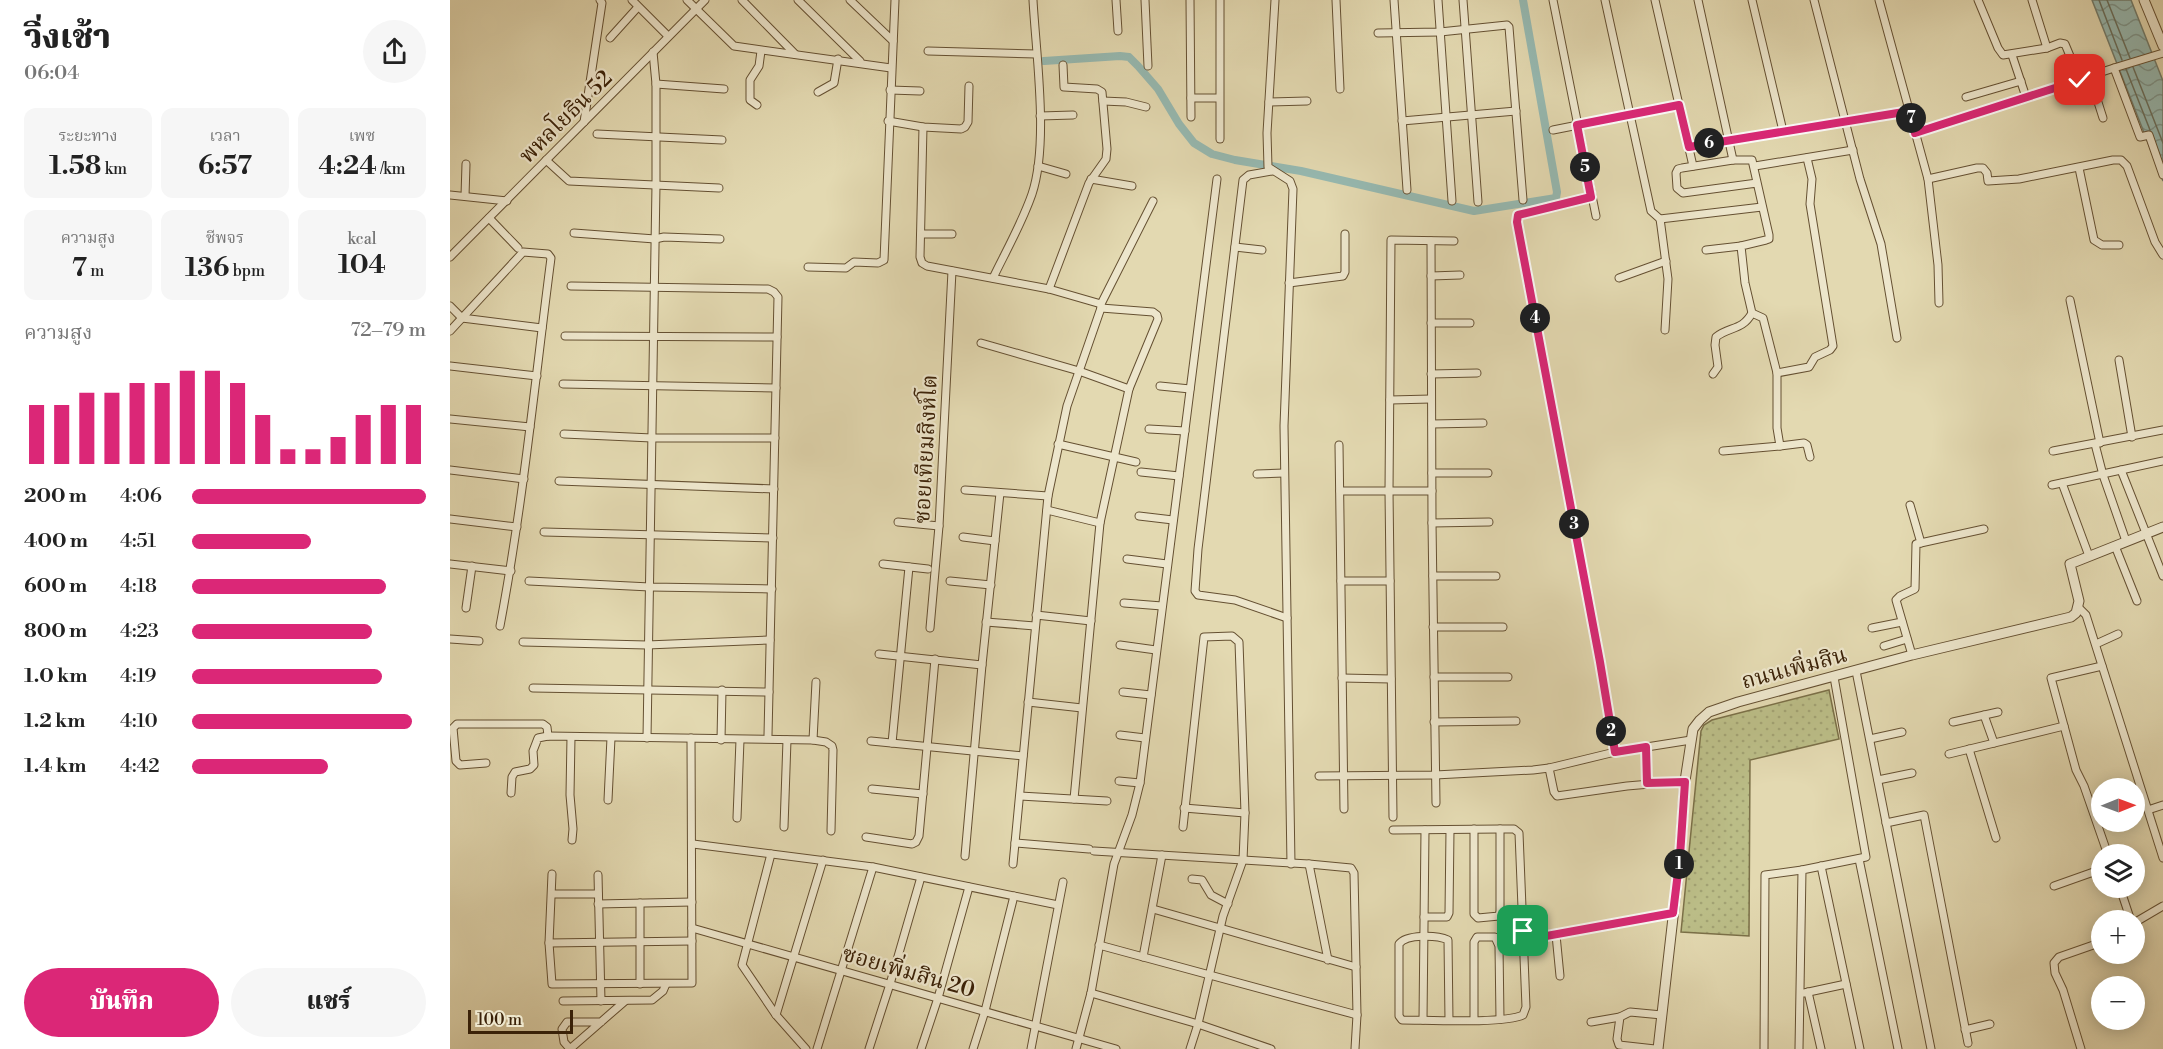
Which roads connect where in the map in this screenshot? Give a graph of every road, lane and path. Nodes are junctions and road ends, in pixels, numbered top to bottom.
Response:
1 (600, 0) edge
2 (632, 0) edge
3 (687, 0) edge
4 (705, 0) edge
5 (742, 0) edge
6 (798, 0) edge
7 (850, 0) edge
8 (895, 0) edge
9 (1033, 0) edge
10 (1116, 0) edge
11 (1145, 0) edge
12 (1190, 0) edge
13 (1220, 0) edge
14 (1275, 0) edge
15 (1335, 0) edge
16 (1394, 0) edge
17 (1438, 0) edge
18 (1463, 0) edge
19 (1553, 0) edge
20 (1605, 0) edge
21 (1655, 0) edge
22 (1698, 0) edge
23 (1752, 0) edge
24 (1814, 0) edge
25 (1879, 0) edge
26 (1978, 0) edge
27 (2032, 0) edge
28 (2144, 0) edge
29 (638, 7) junction
30 (696, 9) junction
31 (1465, 29) junction
32 (1118, 31) dead end
33 (1440, 32) junction
34 (1378, 33) dead end
35 (1397, 33) junction
36 (668, 36) junction
37 (610, 38) dead end
38 (893, 41) junction
39 (2163, 46) edge
40 (2047, 48) junction
41 (761, 51) junction
42 (928, 51) dead end
43 (652, 52) junction
44 (795, 54) junction
45 (1036, 54) junction
46 (2160, 54) edge
47 (2012, 55) junction
48 (838, 59) junction
49 (861, 62) junction
50 (1063, 65) dead end
51 (1149, 66) dead end
52 (891, 68) junction
53 (2114, 68) junction
54 (2090, 77) junction
55 (2080, 80) junction
56 (2020, 81) junction
57 (656, 84) junction
58 (969, 86) dead end
59 (1340, 88) dead end
60 (724, 89) dead end
61 (890, 90) junction
62 (920, 91) dead end
63 (818, 92) dead end
64 (1966, 97) dead end
65 (2026, 97) junction
66 (1191, 98) junction
67 (1220, 98) junction
68 (1103, 101) junction
69 (1307, 101) dead end
70 (1269, 102) junction
71 (757, 105) dead end
72 (1679, 105) junction
73 (1146, 107) dead end
74 (1516, 111) junction
75 (1910, 111) junction
76 (1072, 115) dead end
77 (1630, 115) junction
78 (1040, 116) junction
79 (1472, 116) junction
80 (1191, 117) dead end
81 (1446, 118) junction
82 (2103, 118) dead end
83 (1402, 121) junction
84 (1845, 121) junction
85 (584, 122) junction
86 (888, 122) junction
87 (1577, 125) junction
88 (923, 127) junction
89 (1552, 130) dead end
90 (1783, 132) junction
91 (1915, 133) junction
92 (597, 134) dead end
93 (656, 137) junction
94 (722, 140) dead end
95 (1220, 140) dead end
96 (1730, 140) junction
97 (1689, 147) junction
98 (1853, 150) junction
99 (1807, 158) junction
100 (546, 160) junction
101 (1734, 160) junction
102 (466, 164) dead end
103 (1038, 166) junction
104 (1269, 166) junction
105 (1693, 166) junction
106 (1755, 166) junction
107 (2079, 168) junction
108 (1066, 174) dead end
109 (2163, 175) edge
110 (1091, 179) junction
111 (1217, 179) dead end
112 (1928, 179) junction
113 (1757, 183) junction
114 (656, 185) junction
115 (1132, 186) dead end
116 (719, 188) dead end
117 (1407, 190) dead end
118 (450, 195) edge
119 (465, 196) junction
120 (1591, 197) junction
121 (1523, 200) dead end
122 (507, 201) junction
123 (1153, 201) dead end
124 (1452, 201) dead end
125 (1478, 202) dead end
126 (1762, 207) junction
127 (1596, 216) dead end
128 (489, 218) junction
129 (1660, 219) junction
130 (574, 233) dead end
131 (921, 234) junction
132 (952, 234) dead end
133 (1345, 234) dead end
134 (655, 239) junction
135 (720, 239) dead end
136 (1431, 241) junction
137 (1454, 241) dead end
138 (2119, 245) dead end
139 (1741, 246) junction
140 (518, 248) dead end
141 (1235, 248) junction
142 (1262, 250) dead end
143 (1706, 250) dead end
144 (2163, 255) edge
145 (450, 257) edge
146 (1666, 261) junction
147 (808, 267) dead end
148 (952, 271) junction
149 (1460, 275) dead end
150 (1431, 276) junction
151 (993, 278) junction
152 (1619, 278) dead end
153 (1289, 283) junction
154 (571, 286) dead end
155 (1049, 288) junction
156 (655, 289) junction
157 (2070, 300) dead end
158 (1939, 303) dead end
159 (450, 306) edge
160 (1101, 306) junction
161 (1752, 313) junction
162 (462, 318) junction
163 (1431, 323) junction
164 (1470, 323) dead end
165 (542, 328) junction
166 (1665, 330) dead end
167 (450, 331) edge
168 (565, 336) dead end
169 (654, 337) junction
170 (777, 338) junction
171 (1897, 338) dead end
172 (981, 343) dead end
173 (2119, 360) dead end
174 (450, 366) edge
175 (1079, 371) junction
176 (1477, 373) dead end
177 (1776, 373) junction
178 (1431, 374) junction
179 (1713, 374) dead end
180 (537, 376) junction
181 (564, 384) dead end
182 (653, 386) junction
183 (1160, 386) dead end
184 (776, 388) junction
185 (1129, 389) junction
186 (1190, 389) junction
187 (1431, 399) junction
188 (1390, 400) junction
189 (450, 419) edge
190 (1483, 423) dead end
191 (1432, 424) junction
192 (530, 427) junction
193 (1149, 429) dead end
194 (2163, 430) edge
195 (1185, 431) junction
196 (564, 434) dead end
197 (2132, 437) junction
198 (652, 438) junction
199 (775, 438) junction
200 (1058, 444) junction
201 (2097, 444) junction
202 (1339, 445) dead end
203 (1780, 446) junction
204 (1723, 451) dead end
205 (2053, 451) dead end
206 (1115, 455) junction
207 (1810, 457) dead end
208 (1136, 462) dead end
209 (2163, 462) edge
210 (450, 470) edge
211 (2121, 470) junction
212 (1141, 472) dead end
213 (1284, 473) junction
214 (1432, 473) junction
215 (1488, 473) dead end
216 (1257, 474) dead end
217 (2103, 475) junction
218 (1179, 476) junction
219 (524, 479) junction
220 (559, 481) dead end
221 (2062, 483) junction
222 (651, 485) junction
223 (2052, 485) dead end
224 (774, 489) junction
225 (965, 490) dead end
226 (1340, 491) junction
227 (1389, 491) junction
228 (1432, 491) junction
229 (1000, 493) junction
230 (1048, 496) junction
231 (1910, 505) dead end
232 (1047, 510) junction
233 (1138, 516) dead end
234 (450, 519) edge
235 (1173, 520) junction
236 (898, 522) dead end
237 (1489, 522) dead end
238 (1100, 523) junction
239 (1432, 523) junction
240 (939, 526) junction
241 (517, 527) junction
242 (2163, 527) edge
243 (1984, 529) dead end
244 (544, 532) dead end
245 (2146, 534) junction
246 (651, 535) junction
247 (963, 537) dead end
248 (773, 538) junction
249 (995, 541) junction
250 (2126, 541) junction
251 (1921, 543) junction
252 (2115, 546) junction
253 (2089, 556) junction
254 (1127, 559) dead end
255 (450, 564) edge
256 (883, 564) dead end
257 (1167, 564) junction
258 (472, 566) junction
259 (909, 567) junction
260 (928, 569) dead end
261 (511, 571) junction
262 (1432, 576) junction
263 (1496, 576) dead end
264 (2163, 576) edge
265 (529, 581) dead end
266 (950, 581) dead end
267 (1341, 581) junction
268 (1390, 581) junction
269 (991, 585) junction
270 (650, 588) junction
271 (772, 589) junction
272 (2137, 601) dead end
273 (1124, 603) dead end
274 (1162, 606) junction
275 (466, 608) dead end
276 (2079, 608) junction
277 (1036, 615) junction
278 (1287, 618) junction
279 (1091, 621) junction
280 (987, 622) junction
281 (1902, 622) junction
282 (500, 626) dead end
283 (1035, 626) junction
284 (1433, 627) junction
285 (1503, 627) dead end
286 (930, 628) dead end
287 (1872, 628) dead end
288 (2118, 634) dead end
289 (450, 639) edge
290 (1907, 639) junction
291 (479, 640) dead end
292 (770, 640) junction
293 (523, 642) dead end
294 (2096, 644) junction
295 (647, 645) junction
296 (1120, 645) dead end
297 (1884, 646) dead end
298 (1156, 650) junction
299 (879, 654) dead end
300 (1912, 655) junction
301 (901, 656) junction
302 (935, 660) junction
303 (982, 665) junction
304 (2102, 666) junction
305 (1856, 671) junction
306 (1434, 676) junction
307 (1508, 677) dead end
308 (1834, 677) junction
309 (1342, 678) junction
310 (1391, 679) junction
311 (816, 682) dead end
312 (533, 688) dead end
313 (648, 688) junction
314 (722, 690) junction
315 (769, 692) junction
316 (1123, 692) dead end
317 (1150, 696) junction
318 (1028, 702) junction
319 (1082, 708) junction
320 (1998, 712) dead end
321 (1984, 715) junction
322 (1516, 721) dead end
323 (1434, 722) junction
324 (1953, 722) dead end
325 (2064, 726) junction
326 (1902, 732) dead end
327 (768, 735) dead end
328 (1120, 735) dead end
329 (548, 736) junction
330 (571, 737) junction
331 (610, 738) junction
332 (647, 738) junction
333 (692, 738) junction
334 (1145, 738) junction
335 (1870, 739) junction
336 (721, 740) junction
337 (740, 740) junction
338 (786, 740) junction
339 (813, 740) junction
340 (1691, 740) junction
341 (871, 741) dead end
342 (892, 743) junction
343 (1994, 743) junction
344 (927, 746) junction
345 (1646, 747) junction
346 (1969, 749) junction
347 (974, 751) junction
348 (1615, 752) junction
349 (1949, 754) dead end
350 (1023, 756) junction
351 (486, 763) dead end
352 (1549, 768) junction
353 (1912, 773) dead end
354 (1435, 775) junction
355 (1319, 776) dead end
356 (1344, 776) junction
357 (1392, 776) junction
358 (1878, 780) junction
359 (1119, 781) dead end
360 (1685, 782) junction
361 (1140, 783) junction
362 (1647, 783) junction
363 (872, 789) dead end
364 (511, 793) dead end
365 (923, 794) junction
366 (1020, 796) junction
367 (1074, 799) junction
368 (608, 800) dead end
369 (1107, 801) dead end
370 (1436, 803) dead end
371 (2163, 805) edge
372 (1184, 808) junction
373 (1344, 808) dead end
374 (2148, 810) junction
375 (1245, 813) junction
376 (1393, 817) dead end
377 (737, 818) dead end
378 (1886, 824) junction
379 (784, 827) dead end
380 (1183, 827) dead end
381 (1474, 829) junction
382 (1500, 829) junction
383 (1393, 830) dead end
384 (1425, 830) junction
385 (1450, 830) junction
386 (831, 831) dead end
387 (866, 837) dead end
388 (1996, 838) dead end
389 (572, 840) dead end
390 (1015, 843) junction
391 (693, 844) junction
392 (2104, 844) edge
393 (1117, 853) junction
394 (771, 854) junction
395 (1162, 855) junction
396 (965, 856) dead end
397 (2163, 858) edge
398 (1859, 859) junction
399 (823, 860) junction
400 (1244, 860) junction
401 (1013, 864) dead end
402 (1292, 864) junction
403 (1309, 864) junction
404 (1821, 866) junction
405 (873, 867) junction
406 (1802, 870) junction
407 (2091, 873) edge
408 (552, 874) dead end
409 (598, 875) dead end
410 (921, 877) junction
411 (1192, 879) dead end
412 (1063, 882) dead end
413 (2054, 886) dead end
414 (969, 887) junction
415 (552, 894) junction
416 (598, 894) junction
417 (1014, 896) junction
418 (692, 902) junction
419 (640, 903) junction
420 (598, 904) junction
421 (1227, 904) junction
422 (1058, 905) junction
423 (2163, 906) edge
424 (1153, 909) junction
425 (1673, 913) junction
426 (2145, 916) edge
427 (1424, 917) junction
428 (692, 928) junction
429 (1221, 929) junction
430 (1556, 935) junction
431 (1424, 938) junction
432 (1524, 940) junction
433 (692, 941) junction
434 (598, 942) junction
435 (640, 942) junction
436 (549, 943) junction
437 (747, 943) junction
438 (1099, 945) junction
439 (2091, 946) edge
440 (795, 957) junction
441 (1143, 957) junction
442 (1328, 960) junction
443 (1356, 967) junction
444 (843, 971) junction
445 (1210, 976) junction
446 (1560, 976) dead end
447 (600, 984) junction
448 (640, 984) junction
449 (666, 984) junction
450 (890, 984) junction
451 (1846, 984) junction
452 (1808, 992) junction
453 (1091, 993) junction
454 (1800, 993) junction
455 (938, 998) junction
456 (563, 1001) dead end
457 (601, 1001) junction
458 (625, 1001) junction
459 (985, 1011) junction
460 (776, 1015) junction
461 (1357, 1015) junction
462 (1662, 1015) junction
463 (1620, 1017) junction
464 (1500, 1019) junction
465 (1423, 1020) junction
466 (1449, 1020) junction
467 (1474, 1020) junction
468 (1591, 1022) dead end
469 (601, 1023) junction
470 (1198, 1024) junction
471 (1990, 1024) dead end
472 (1036, 1026) junction
473 (1965, 1030) junction
474 (1078, 1038) junction
475 (1968, 1044) dead end
476 (806, 1049) edge
477 (817, 1049) edge
478 (869, 1049) edge
479 (921, 1049) edge
480 (973, 1049) edge
481 (1030, 1049) edge
482 (1076, 1049) edge
483 (1116, 1049) edge
484 (1190, 1049) edge
485 (1271, 1049) edge
486 (1354, 1049) edge
487 (1657, 1049) edge
488 (1764, 1049) edge
489 (1799, 1049) edge
490 (1821, 1049) edge
491 (1860, 1049) edge
492 (1898, 1049) edge
493 (1931, 1049) edge
494 (2081, 1049) edge

1 - 85 street
2 - 29 street
3 - 30 street
4 - 30 street, พหลโยธิน 52
5 - 44 street
6 - 49 street
7 - 38 street
8 - 38 street
9 - 45 street
10 - 32 street
11 - 51 street
12 - 66 street
13 - 67 street
14 - 70 street
15 - 59 street
16 - 35 street
17 - 33 street
18 - 31 street
19 - 87 street
20 - 77 street
21 - 72 street
22 - 96 street
23 - 90 street
24 - 84 street
25 - 75 street
26 - 47 street
27 - 40 street
28 - 39 street
29 - 36 street
29 - 37 street
30 - 36 street, พหลโยธิน 52
30 - 41 street
31 - 33 street
31 - 74 street
31 - 79 street
33 - 35 street
33 - 81 street
34 - 35 street
35 - 83 street
36 - 43 street, พหลโยธิน 52
38 - 52 street
40 - 47 street
40 - 55 street
41 - 44 street
41 - 71 street
42 - 45 street
43 - 57 street
43 - 85 street, พหลโยธิน 52
44 - 48 street
45 - 78 street
46 - 53 street
47 - 56 street
48 - 49 street
48 - 63 street
49 - 52 street
50 - 68 street
52 - 61 street
53 - 54 street
53 - 109 street
54 - 55 street
54 - 82 street
55 - 65 street
56 - 64 street
56 - 65 street
57 - 60 street
57 - 93 street
58 - 88 street
61 - 62 street
61 - 86 street
65 - 91 street
66 - 67 street
66 - 80 street
67 - 95 street
68 - 73 street
68 - 110 street
69 - 70 street
70 - 104 street
72 - 77 street
72 - 97 street
74 - 79 street
74 - 121 street
75 - 84 street
75 - 91 street
76 - 78 street
77 - 87 street
77 - 129 street
78 - 103 street
79 - 81 street
79 - 125 street
81 - 83 street
81 - 124 street
83 - 117 street
84 - 90 street
84 - 98 street
85 - 100 street, พหลโยธิน 52
86 - 88 street
86 - 147 street
87 - 89 street
87 - 120 street
88 - 131 street
90 - 96 street
91 - 112 street
92 - 93 street
93 - 94 street
93 - 114 street
96 - 97 street
96 - 101 street
97 - 105 street
98 - 99 street
98 - 171 street
99 - 106 street
99 - 177 street
100 - 114 street
100 - 122 street, พหลโยธิน 52
101 - 105 street
101 - 106 street
102 - 119 street
103 - 108 street
103 - 151 street
104 - 141 street
104 - 153 street
105 - 113 street
106 - 113 street
107 - 112 street
107 - 138 street
107 - 144 street
110 - 115 street
110 - 155 street
111 - 186 street
112 - 158 street
113 - 126 street
114 - 116 street
114 - 134 street
118 - 119 street
119 - 122 street
120 - 127 street
120 - 348 street
122 - 128 street, พหลโยธิน 52
123 - 160 street
126 - 129 street
126 - 139 street
128 - 140 street
128 - 145 street, พหลโยธิน 52
129 - 146 street
130 - 134 street
131 - 132 street
131 - 148 street
133 - 153 street
134 - 135 street
134 - 156 street
136 - 137 street
136 - 150 street
136 - 188 street
139 - 143 street
139 - 161 street
141 - 142 street
141 - 278 street
146 - 152 street
146 - 166 street
148 - 151 street
148 - 240 street, ซอยเทียมสิงห์โต
149 - 150 street
150 - 163 street
151 - 155 street
153 - 213 street
154 - 156 street
155 - 160 street
156 - 169 street
156 - 170 street
157 - 201 street
159 - 162 street
160 - 175 street
160 - 185 street
161 - 177 street
161 - 179 street
162 - 165 street
162 - 165 street
162 - 167 street
163 - 164 street
163 - 178 street
165 - 180 street
168 - 169 street
169 - 170 street
169 - 182 street
170 - 184 street
172 - 175 street
173 - 197 street
174 - 180 street
175 - 185 street
175 - 200 street
176 - 178 street
177 - 203 street
178 - 187 street
180 - 192 street
181 - 182 street
182 - 184 street
182 - 198 street
183 - 186 street
184 - 199 street
185 - 206 street
186 - 195 street
187 - 188 street
187 - 191 street
188 - 227 street
189 - 192 street
190 - 191 street
191 - 214 street
192 - 219 street
193 - 195 street
194 - 197 street
195 - 218 street
196 - 198 street
197 - 201 street
198 - 199 street
198 - 222 street
199 - 224 street
200 - 206 street
200 - 230 street
201 - 205 street
201 - 217 street
202 - 226 street
203 - 204 street
203 - 207 street
206 - 208 street
206 - 238 street
209 - 211 street
210 - 219 street
211 - 217 street
211 - 245 street
212 - 218 street
213 - 216 street
213 - 278 street
214 - 215 street
214 - 228 street
217 - 221 street
217 - 250 street
218 - 235 street
219 - 241 street
220 - 222 street
221 - 223 street
221 - 253 street
222 - 224 street
222 - 246 street
224 - 248 street
225 - 229 street
226 - 227 street
226 - 267 street
227 - 228 street
227 - 268 street
228 - 239 street
229 - 230 street
229 - 249 street
230 - 232 street
231 - 251 street
232 - 238 street
232 - 277 street
233 - 235 street
234 - 241 street
235 - 257 street
236 - 240 street
237 - 239 street
238 - 279 street
239 - 262 street
240 - 286 street, ซอยเทียมสิงห์โต
241 - 261 street
242 - 245 street
243 - 251 street
244 - 246 street
245 - 250 street
245 - 264 street
246 - 248 street
246 - 270 street
247 - 249 street
248 - 271 street
249 - 269 street
250 - 252 street
251 - 281 street
252 - 253 street
252 - 272 street
253 - 276 street
254 - 257 street
255 - 258 street
256 - 259 street
257 - 274 street
258 - 261 street
258 - 275 street
259 - 260 street
259 - 301 street
261 - 282 street
262 - 263 street
262 - 284 street
265 - 270 street
266 - 269 street
267 - 268 street
267 - 309 street
268 - 310 street
269 - 280 street
270 - 271 street
270 - 295 street
271 - 292 street
273 - 274 street
274 - 298 street
276 - 294 street
276 - 300 street, ถนนเพิ่มสิน
277 - 279 street
277 - 283 street
278 - 402 street
279 - 319 street
280 - 283 street
280 - 303 street
281 - 287 street
281 - 290 street
283 - 318 street
284 - 285 street
284 - 306 street
288 - 294 street
289 - 291 street
290 - 297 street
290 - 300 street
292 - 295 street
292 - 315 street
293 - 295 street
294 - 304 street
295 - 313 street
296 - 298 street
298 - 317 street
299 - 301 street
300 - 305 street, ถนนเพิ่มสิน
301 - 302 street
301 - 342 street
302 - 303 street
302 - 344 street
303 - 347 street
304 - 325 street
304 - 374 street
305 - 308 street, ถนนเพิ่มสิน
305 - 335 street
306 - 307 street
306 - 323 street
308 - 340 street, ถนนเพิ่มสิน
308 - 398 street
309 - 310 street
309 - 356 street
310 - 357 street
311 - 339 street
312 - 313 street
313 - 314 street
313 - 332 street
314 - 315 street
314 - 336 street
315 - 327 street
316 - 317 street
317 - 334 street
318 - 319 street
318 - 350 street
319 - 367 street
320 - 321 street
321 - 324 street
321 - 343 street
322 - 323 street
323 - 354 street
325 - 343 street
325 - 392 street
326 - 335 street
328 - 334 street
329 - 330 street
329 - 351 street
329 - 364 street
330 - 331 street
330 - 389 street
331 - 332 street
331 - 368 street
332 - 333 street
333 - 336 street
333 - 391 street
334 - 361 street
335 - 358 street
336 - 337 street
337 - 338 street
337 - 377 street
338 - 339 street
338 - 379 street
339 - 386 street
340 - 345 street
340 - 360 street, ถนนเพิ่มสิน
341 - 342 street
342 - 344 street
343 - 346 street
344 - 347 street
344 - 365 street
345 - 348 street
345 - 362 street
346 - 349 street
346 - 388 street
347 - 350 street
347 - 396 street
348 - 352 street
350 - 366 street
352 - 354 street
352 - 362 street
353 - 358 street
354 - 357 street
354 - 370 street
355 - 356 street
356 - 357 street
356 - 373 street
357 - 376 street
358 - 378 street
359 - 361 street
360 - 362 street
360 - 425 street, ถนนเพิ่มสิน
361 - 393 street
363 - 365 street
365 - 387 street
366 - 367 street
366 - 390 street
367 - 369 street
371 - 374 street
372 - 375 street
372 - 375 street
372 - 380 street
374 - 397 street
375 - 400 street
378 - 473 street
378 - 493 street
381 - 382 street
381 - 382 street
381 - 385 street
382 - 432 street
383 - 384 street
384 - 385 street
384 - 427 street
385 - 427 street
390 - 393 street
390 - 401 street
391 - 394 street
391 - 418 street
393 - 395 street
393 - 438 street
394 - 399 street
394 - 437 street
395 - 400 street
395 - 424 street
398 - 404 street
398 - 492 street
399 - 405 street
399 - 440 street
400 - 402 street
400 - 421 street
402 - 403 street
403 - 442 street
403 - 443 street
404 - 406 street
404 - 451 street
405 - 410 street
405 - 444 street
406 - 454 street
406 - 488 street
407 - 413 street
408 - 415 street
409 - 416 street
410 - 414 street
410 - 450 street
411 - 421 street
412 - 422 street
414 - 417 street
414 - 455 street
415 - 416 street
415 - 436 street
416 - 420 street
417 - 422 street
417 - 459 street
418 - 419 street
418 - 428 street
419 - 420 street
419 - 435 street
420 - 434 street
421 - 429 street
422 - 472 street
423 - 426 street
424 - 429 street
424 - 441 street
425 - 430 street
425 - 462 street, ถนนเพิ่มสิน
427 - 431 street
428 - 433 street
428 - 437 street, ซอยเพิ่มสิน 20
429 - 442 street
429 - 445 street
430 - 432 street
430 - 446 street
431 - 465 street
431 - 465 street
431 - 466 street
432 - 464 street
433 - 435 street
433 - 449 street
434 - 435 street
434 - 436 street
434 - 447 street
435 - 448 street
436 - 447 street
437 - 440 street, ซอยเพิ่มสิน 20
437 - 460 street
438 - 441 street
438 - 453 street
439 - 494 street
440 - 444 street, ซอยเพิ่มสิน 20
440 - 460 street
441 - 445 street
442 - 443 street
443 - 461 street
444 - 450 street, ซอยเพิ่มสิน 20
444 - 477 street
445 - 461 street
445 - 470 street
447 - 448 street
447 - 457 street
448 - 449 street
449 - 458 street
450 - 455 street, ซอยเพิ่มสิน 20
450 - 478 street
451 - 452 street
451 - 491 street
452 - 454 street
452 - 490 street
453 - 470 street
453 - 474 street
454 - 489 street
455 - 459 street, ซอยเพิ่มสิน 20
455 - 479 street
456 - 457 street
457 - 458 street
458 - 469 street
459 - 472 street, ซอยเพิ่มสิน 20
459 - 480 street
460 - 476 street
461 - 486 street
462 - 463 street
462 - 487 street, ถนนเพิ่มสิน
463 - 468 street
463 - 487 street
464 - 467 street
464 - 467 street
465 - 466 street
466 - 467 street
469 - 469 street
470 - 484 street
470 - 485 street
471 - 473 street
472 - 474 street, ซอยเพิ่มสิน 20
472 - 481 street
473 - 475 street
474 - 482 street
474 - 483 street, ซอยเพิ่มสิน 20

